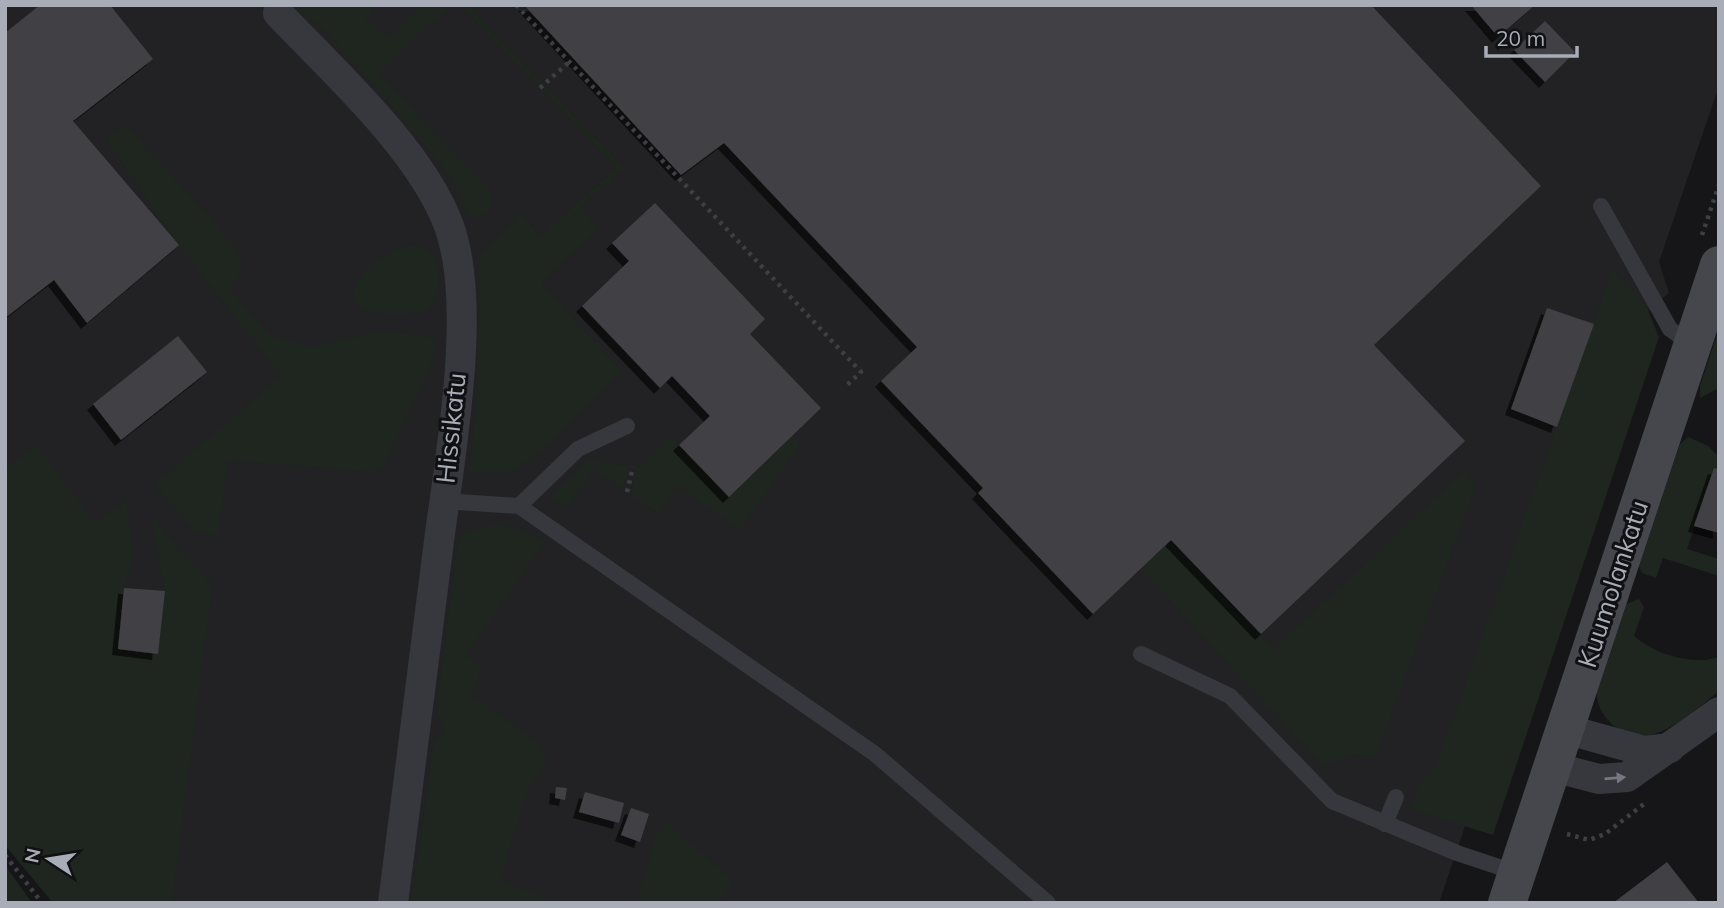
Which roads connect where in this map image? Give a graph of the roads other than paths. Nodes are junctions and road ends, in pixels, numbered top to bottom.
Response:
1 (278, 13) dead end
2 (1601, 206) dead end
3 (1719, 265) edge
4 (1692, 345) junction
5 (627, 426) dead end
6 (444, 500) junction
7 (519, 506) junction
8 (1141, 654) dead end
9 (1719, 712) edge
10 (1565, 729) junction
11 (1671, 748) junction
12 (1553, 767) junction
13 (1396, 797) dead end
14 (1385, 824) junction
15 (1512, 888) edge
16 (393, 903) edge
17 (1048, 903) edge

1 - 6 street, Hissikatu
2 - 4 lane
3 - 4 street, Kuumolankatu
4 - 10 street, Kuumolankatu
5 - 7 lane
6 - 7 lane
6 - 16 street, Hissikatu
7 - 17 lane
8 - 14 lane
9 - 11 street
10 - 11 street
10 - 12 street, Kuumolankatu
12 -> 11 street
12 - 15 street, Kuumolankatu
13 - 14 lane
14 - 15 lane

